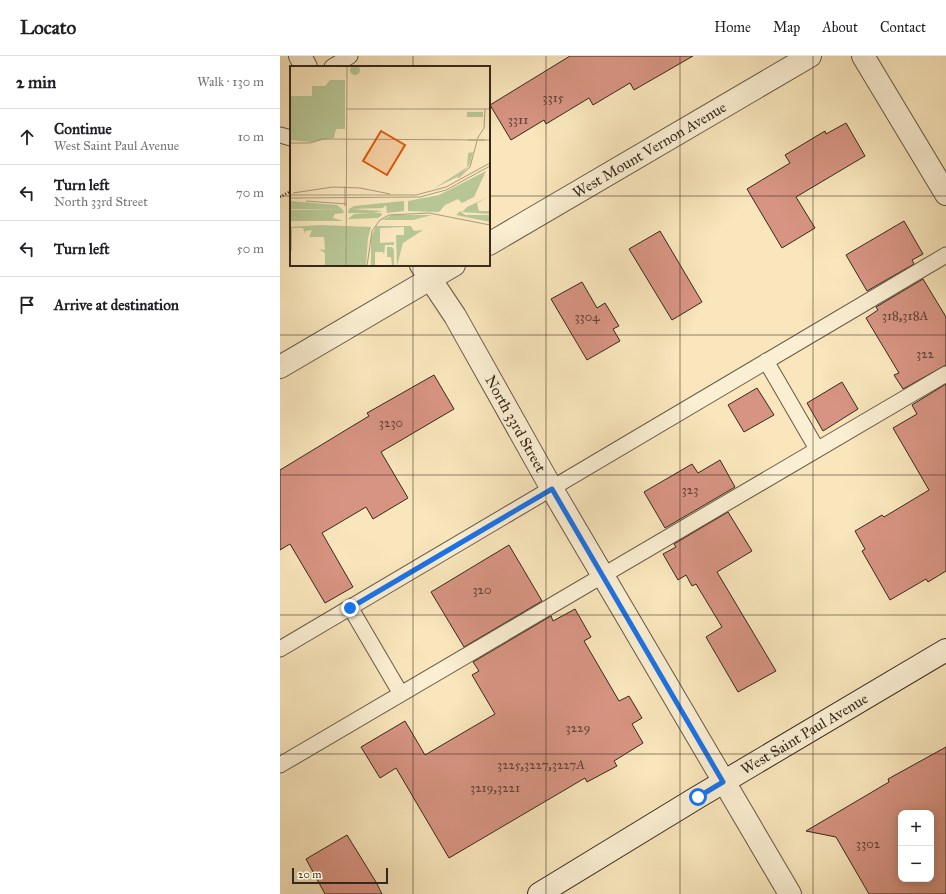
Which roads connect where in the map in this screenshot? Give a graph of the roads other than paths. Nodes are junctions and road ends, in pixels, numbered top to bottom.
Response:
1 (300, 56) edge
2 (350, 56) edge
3 (810, 56) edge
4 (863, 56) edge
5 (305, 66) edge
6 (334, 66) edge
7 (280, 135) edge
8 (290, 138) edge
9 (946, 194) edge
10 (490, 243) edge
11 (946, 255) edge
12 (450, 266) edge
13 (425, 272) edge
14 (766, 361) junction
15 (280, 367) edge
16 (946, 374) edge
17 (817, 449) junction
18 (552, 489) junction
19 (603, 576) junction
20 (350, 608) junction
21 (280, 649) edge
22 (946, 650) edge
23 (401, 694) junction
24 (280, 765) edge
25 (723, 782) junction
26 (539, 894) edge
27 (790, 894) edge

1 - 5 street
2 - 6 lane
3 - 10 street, West Mount Vernon Avenue
4 - 9 street
7 - 8 lane
11 - 14 lane
12 - 13 street
13 - 15 street
13 - 18 street, North 33rd Street
14 - 17 lane
14 - 18 lane
16 - 17 lane
17 - 19 lane
18 - 19 street, North 33rd Street
18 - 20 lane
19 - 23 lane
19 - 25 street, North 33rd Street
20 - 21 lane
20 - 23 lane
22 - 25 street, West Saint Paul Avenue
23 - 24 lane
25 - 26 street, West Saint Paul Avenue
25 - 27 street, North 33rd Street

